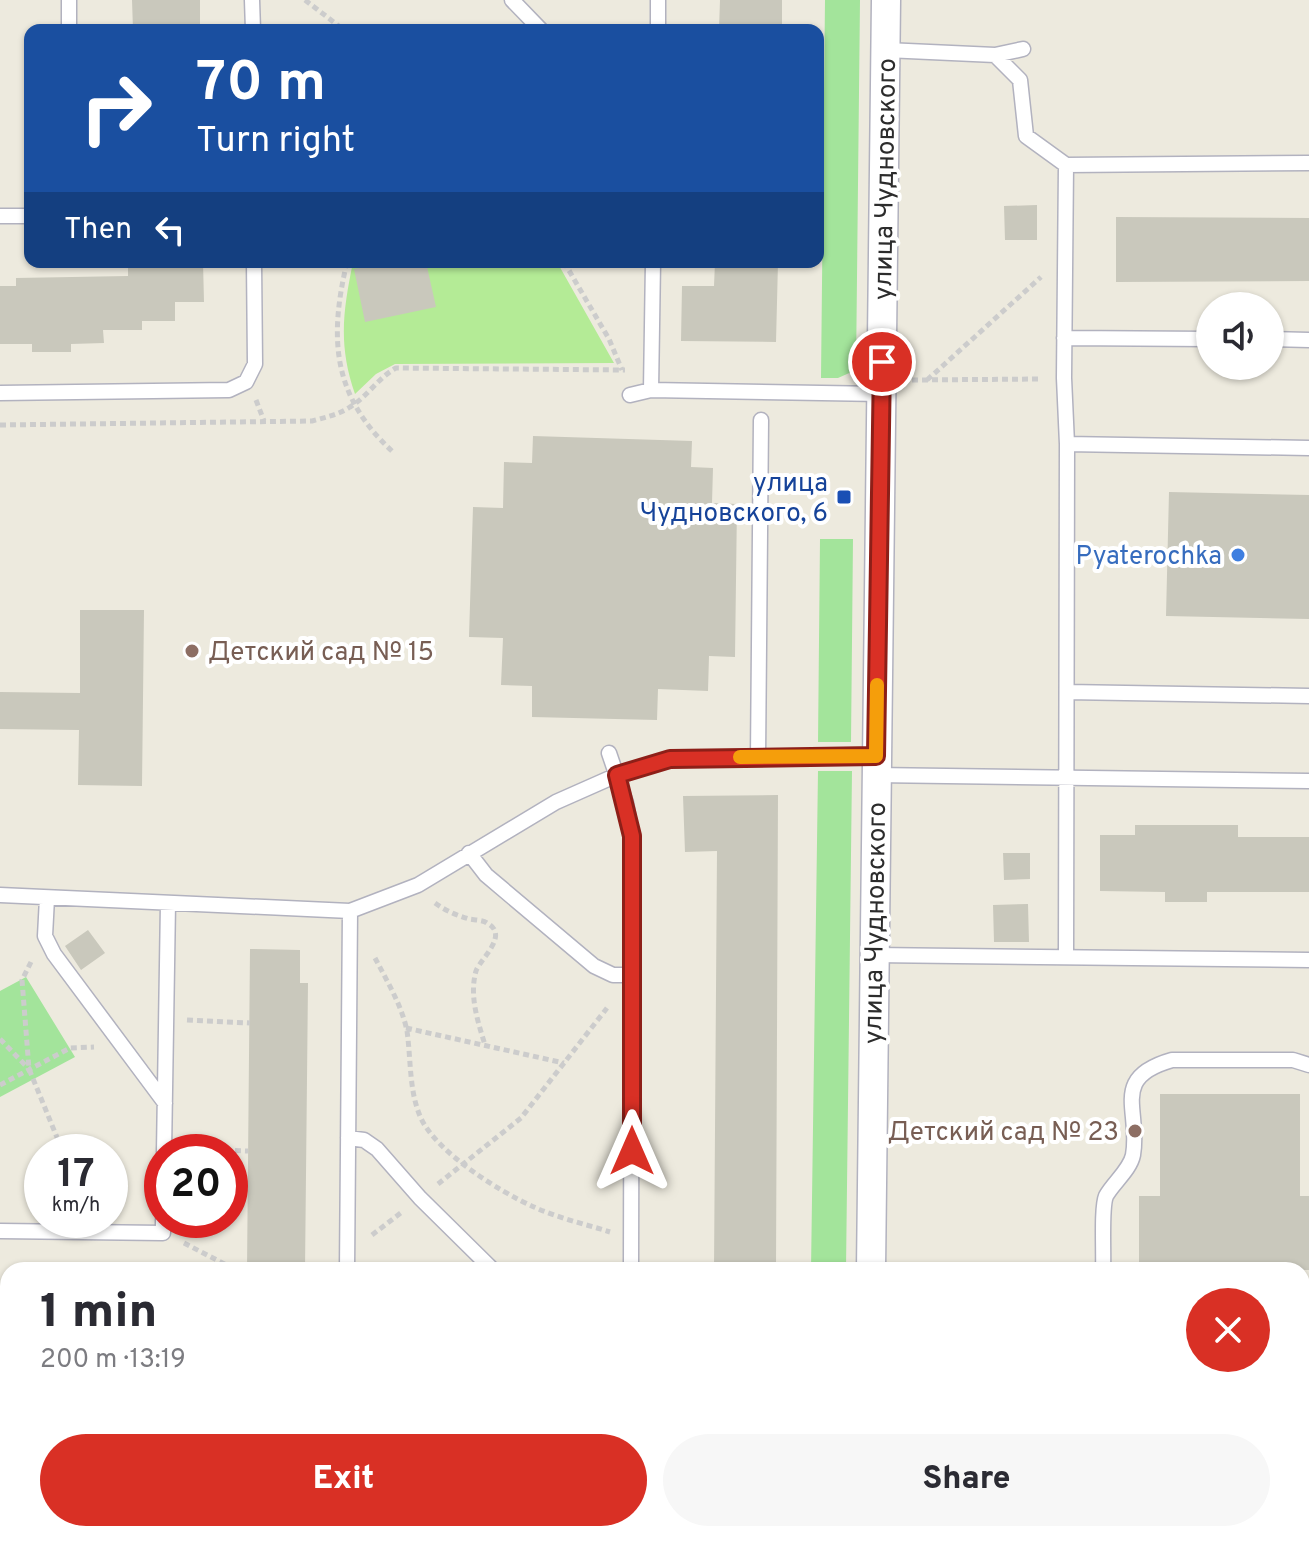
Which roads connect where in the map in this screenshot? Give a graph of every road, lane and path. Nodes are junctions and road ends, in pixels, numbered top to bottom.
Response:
1 (69, 0) edge
2 (252, 0) edge
3 (305, 0) edge
4 (512, 0) edge
5 (658, 0) edge
6 (886, 0) edge
7 (69, 24) edge
8 (253, 24) edge
9 (336, 24) edge
10 (535, 24) edge
11 (658, 24) edge
12 (1023, 49) dead end
13 (886, 50) junction
14 (995, 55) junction
15 (1309, 163) edge
16 (1066, 165) junction
17 (0, 216) edge
18 (24, 216) edge
19 (1065, 255) junction
20 (254, 268) edge
21 (346, 268) edge
22 (568, 268) edge
23 (653, 268) edge
24 (1064, 338) junction
25 (1196, 339) edge
26 (1284, 339) edge
27 (1309, 340) edge
28 (622, 370) junction
29 (651, 371) junction
30 (1064, 378) junction
31 (911, 380) dead end
32 (927, 380) junction
33 (651, 390) junction
34 (0, 393) edge
35 (881, 394) junction
36 (630, 395) dead end
37 (354, 405) junction
38 (761, 420) dead end
39 (0, 425) edge
40 (1067, 444) junction
41 (1309, 448) edge
42 (393, 452) dead end
43 (1067, 692) junction
44 (1309, 696) edge
45 (609, 753) dead end
46 (758, 757) junction
47 (876, 765) junction
48 (617, 775) junction
49 (1067, 779) junction
50 (1309, 781) edge
51 (469, 853) junction
52 (418, 885) junction
53 (0, 895) edge
54 (47, 898) junction
55 (168, 903) junction
56 (350, 911) junction
57 (874, 955) junction
58 (1066, 957) junction
59 (1309, 960) edge
60 (632, 975) junction
61 (22, 980) dead end
62 (167, 1019) junction
63 (250, 1023) dead end
64 (406, 1028) junction
65 (0, 1039) edge
66 (485, 1045) junction
67 (70, 1048) dead end
68 (564, 1063) junction
69 (1309, 1065) edge
70 (29, 1069) junction
71 (0, 1085) edge
72 (165, 1103) junction
73 (56, 1134) edge
74 (164, 1134) edge
75 (348, 1138) junction
76 (464, 1166) junction
77 (420, 1198) junction
78 (144, 1227) edge
79 (0, 1231) edge
80 (183, 1238) edge
81 (632, 1239) junction
82 (347, 1254) junction
83 (223, 1262) edge
84 (347, 1262) edge
85 (485, 1262) edge
86 (631, 1262) edge
87 (871, 1262) edge
88 (1103, 1262) edge

1 - 7 lane
2 - 8 lane
3 - 9 path
4 - 10 lane
5 - 11 lane
6 - 13 street, улица Чудновского
12 - 14 lane
13 - 14 lane
13 - 35 street, улица Чудновского
14 - 16 lane
15 - 16 lane
16 - 19 lane
17 - 18 lane
19 - 24 lane
19 - 32 path
20 - 34 lane
21 - 37 path
22 - 28 path
23 - 29 lane
24 - 25 lane
24 - 30 lane
26 - 27 lane
28 - 29 path
28 - 37 path
29 - 33 lane
30 - 32 path
30 - 40 lane
31 - 32 path
33 - 35 lane
33 - 36 lane
35 - 47 street, улица Чудновского
37 - 39 path
37 - 42 path
38 - 46 lane
40 - 41 lane
40 - 43 lane
43 - 44 lane
43 - 49 lane
45 - 48 lane
46 - 47 lane
46 - 48 lane
47 - 49 lane
47 - 57 street, улица Чудновского
48 - 51 lane
48 - 60 lane
49 - 50 lane
49 - 58 lane
51 - 52 lane
51 - 60 lane
52 - 56 lane
52 - 66 path
53 - 54 lane
54 - 55 lane
54 - 72 lane
55 - 56 lane
55 - 62 lane
56 - 64 path
56 - 75 lane
57 - 58 lane
57 - 87 street, улица Чудновского
58 - 59 lane
60 - 68 path
60 - 81 lane
61 - 70 path
62 - 63 path
62 - 72 lane
64 - 66 path
64 - 76 path
65 - 70 path
66 - 68 path
67 - 70 path
68 - 76 path
69 - 88 lane
70 - 71 path
70 - 73 path
72 - 74 lane
75 - 77 lane
75 - 82 lane
76 - 77 path
76 - 81 path
77 - 82 path
77 - 85 lane
78 - 79 lane
80 - 83 path
81 - 86 lane
82 - 84 lane

